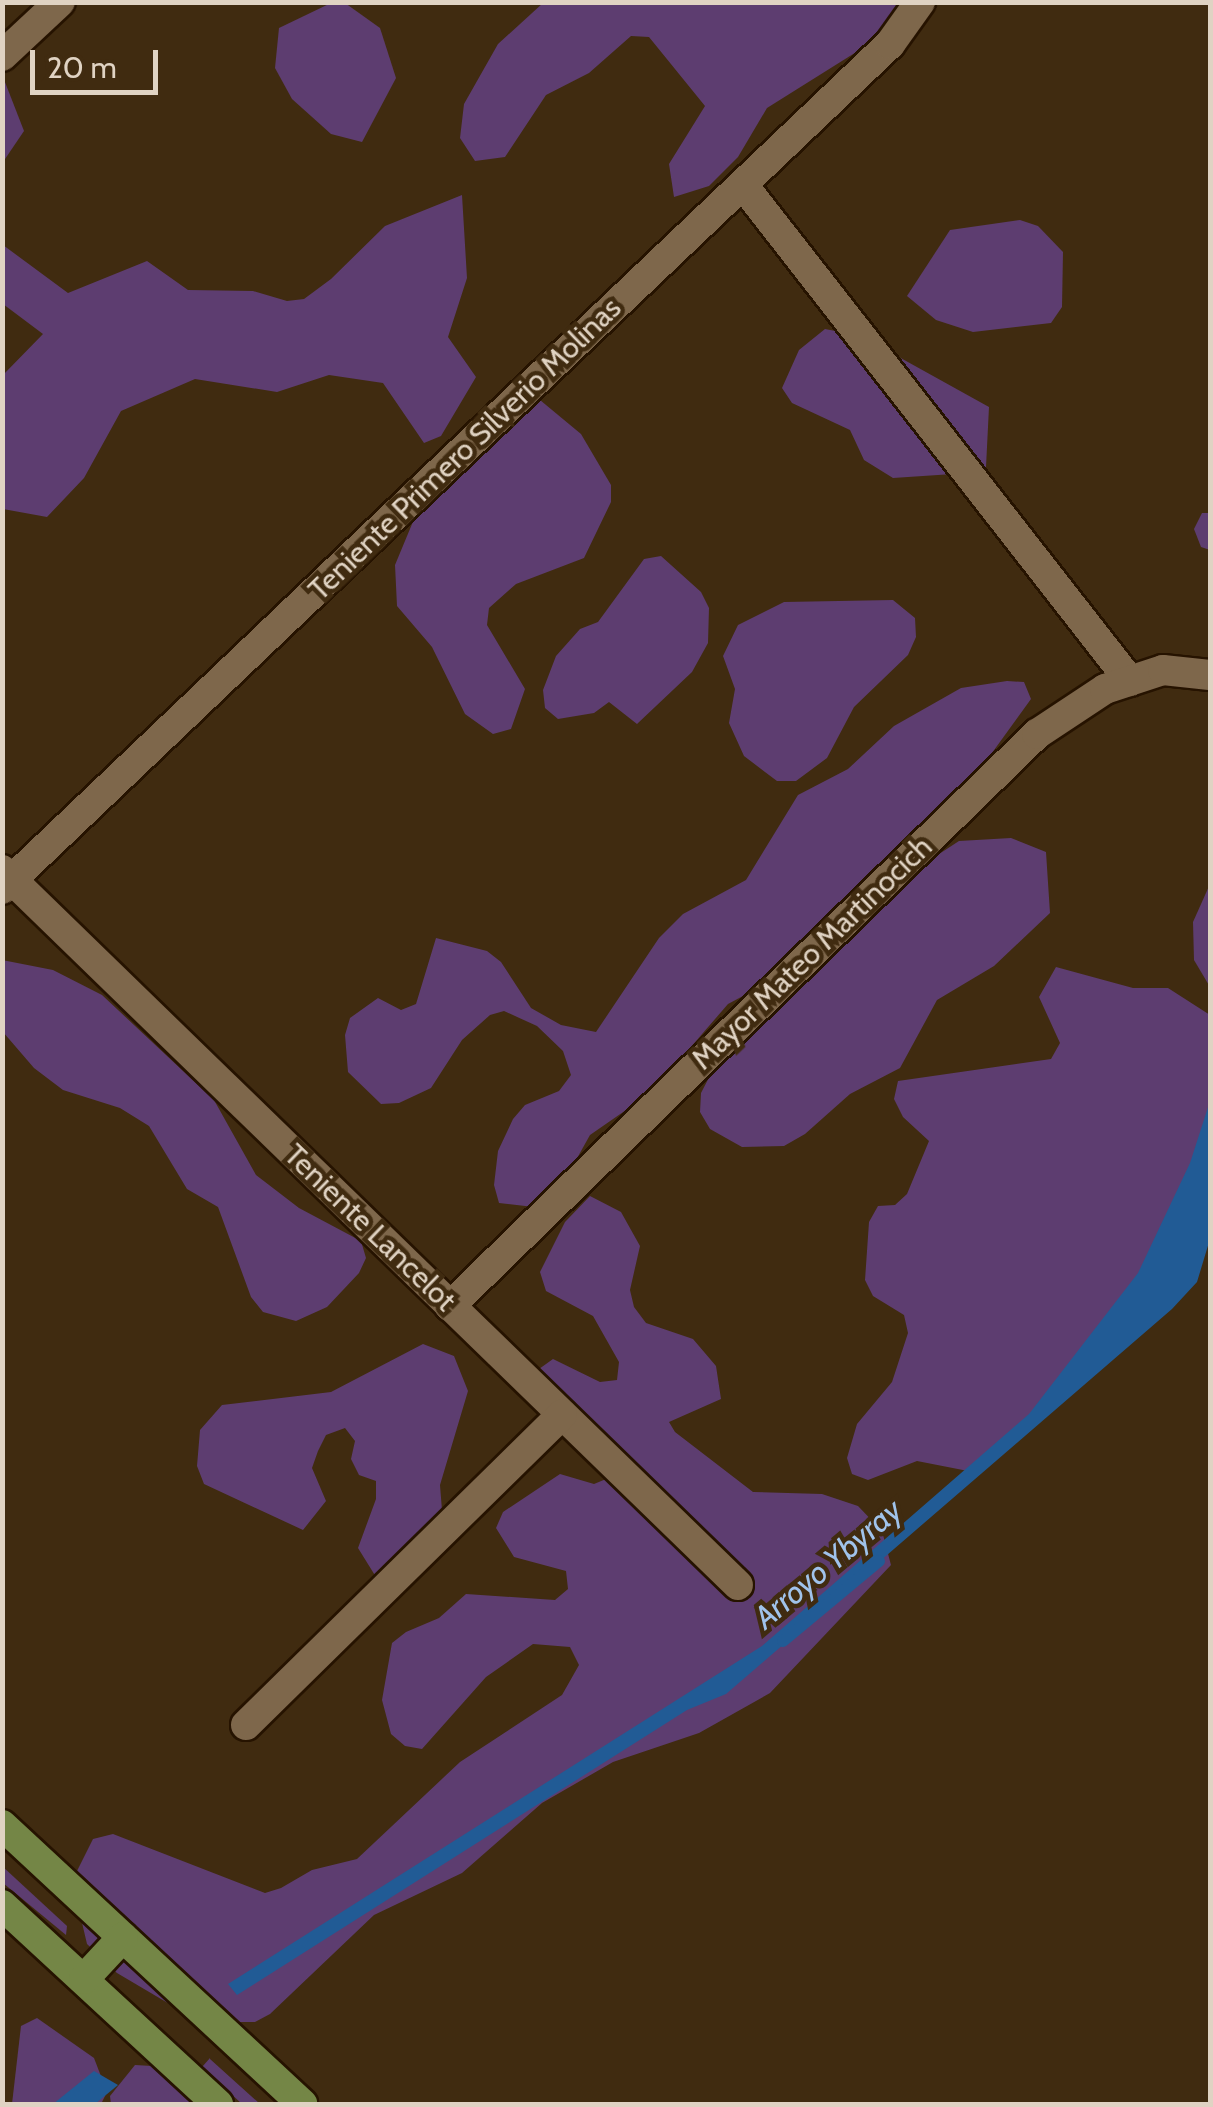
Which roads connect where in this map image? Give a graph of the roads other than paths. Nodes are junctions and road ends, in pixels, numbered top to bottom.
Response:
1 (60, 2) edge
2 (920, 2) edge
3 (2, 56) edge
4 (743, 185) junction
5 (1210, 675) edge
6 (1130, 681) junction
7 (6, 880) edge
8 (450, 1306) junction
9 (562, 1414) junction
10 (738, 1584) dead end
11 (246, 1725) dead end
12 (2, 1825) edge
13 (2, 1905) edge
14 (122, 1937) junction
15 (84, 1979) junction
16 (218, 2104) edge
17 (302, 2104) edge

1 - 3 street
2 - 4 street, Teniente Primero Silverio Molinas
4 - 6 street
4 - 7 street, Teniente Primero Silverio Molinas
5 - 6 street, Mayor Mateo Martinocich
6 - 8 street, Mayor Mateo Martinocich
7 - 8 street, Teniente Lancelot
8 - 9 street, Teniente Lancelot
9 - 10 street, Teniente Lancelot
9 - 11 street
12 - 14 main road
13 - 15 main road
14 - 15 main road
14 - 17 main road
15 - 16 main road

